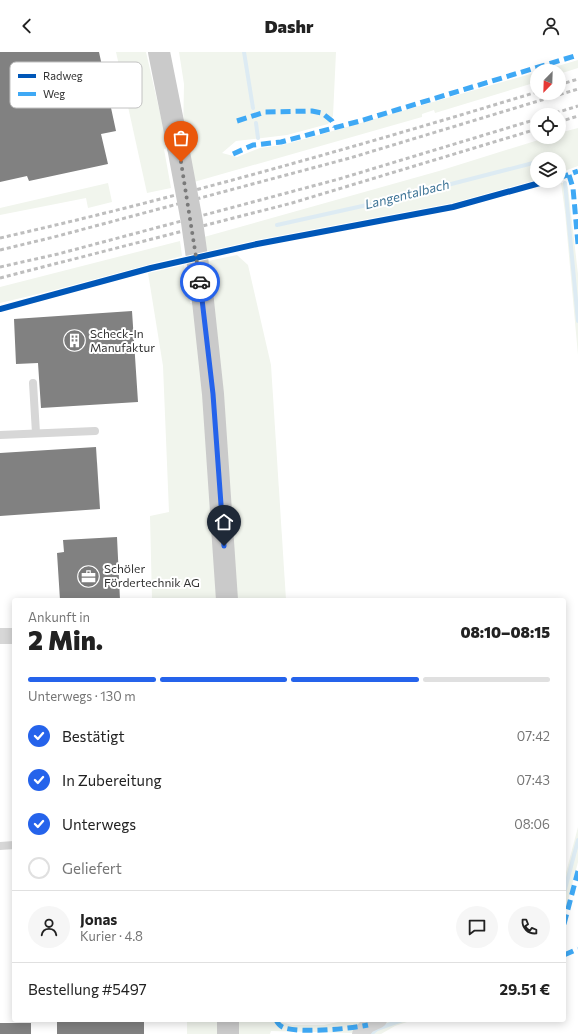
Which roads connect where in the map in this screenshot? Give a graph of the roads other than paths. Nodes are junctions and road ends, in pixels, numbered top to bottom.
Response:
1 (159, 52) edge
2 (33, 383) dead end
3 (95, 431) dead end
4 (36, 434) junction
5 (0, 435) edge
6 (227, 598) edge
7 (0, 636) edge
8 (12, 636) edge
9 (12, 845) edge
10 (0, 846) edge
11 (228, 1022) edge
12 (375, 1022) edge
13 (228, 1034) edge
14 (360, 1034) edge

1 - 6 main road, bridge
2 - 4 lane
3 - 4 lane
4 - 5 lane
7 - 8 street
9 - 10 lane
11 - 13 main road
12 - 14 street

